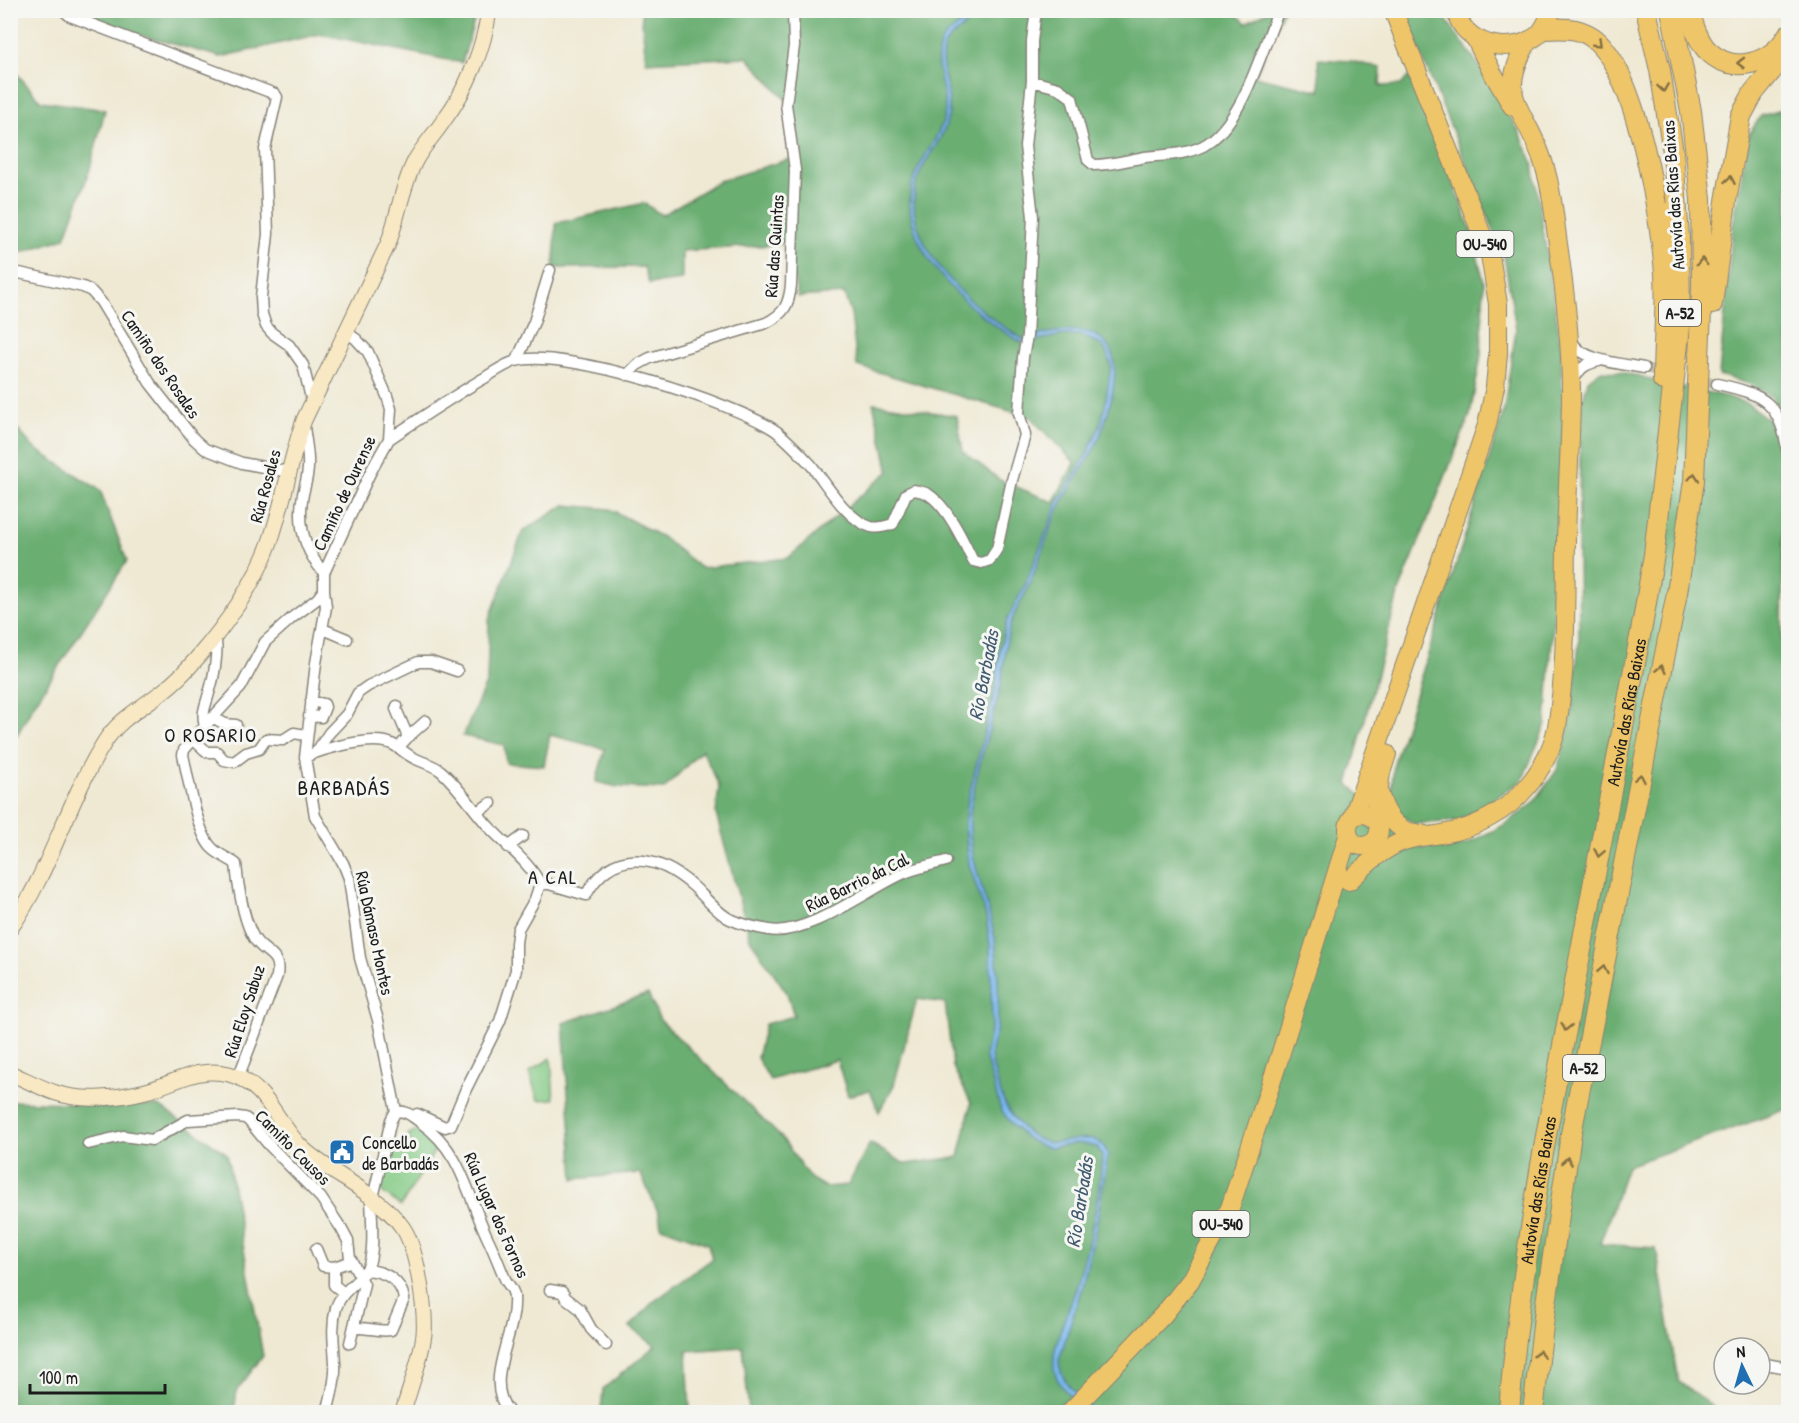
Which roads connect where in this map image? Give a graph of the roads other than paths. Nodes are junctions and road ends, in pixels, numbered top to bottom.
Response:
1 (63, 10) edge
2 (489, 10) edge
3 (793, 10) edge
4 (1036, 10) edge
5 (1279, 10) edge
6 (1394, 10) edge
7 (1456, 10) edge
8 (1552, 10) edge
9 (1646, 10) edge
10 (1671, 10) edge
11 (1689, 10) edge
12 (1536, 35) junction
13 (1788, 35) edge
14 (1475, 38) junction
15 (1788, 51) edge
16 (1032, 81) junction
17 (1524, 122) junction
18 (550, 270) dead end
19 (10, 271) edge
20 (346, 332) junction
21 (517, 360) junction
22 (1581, 360) junction
23 (1644, 368) tunnel mouth
24 (627, 375) junction
25 (1717, 384) tunnel mouth
26 (312, 402) junction
27 (1698, 405) junction
28 (304, 420) junction
29 (389, 439) junction
30 (1788, 456) edge
31 (289, 472) junction
32 (1466, 489) junction
33 (324, 573) junction
34 (324, 590) junction
35 (323, 629) junction
36 (215, 634) junction
37 (347, 639) dead end
38 (457, 671) dead end
39 (1633, 671) junction
40 (397, 706) dead end
41 (209, 722) junction
42 (426, 722) dead end
43 (236, 725) dead end
44 (306, 735) junction
45 (408, 737) junction
46 (194, 740) junction
47 (398, 748) junction
48 (317, 751) junction
49 (305, 757) junction
50 (1378, 788) junction
51 (491, 803) dead end
52 (477, 812) junction
53 (1353, 817) junction
54 (1376, 821) junction
55 (523, 836) dead end
56 (1348, 836) junction
57 (1404, 836) junction
58 (1367, 845) junction
59 (508, 847) junction
60 (946, 861) dead end
61 (1349, 881) junction
62 (540, 884) junction
63 (10, 929) edge
64 (1278, 1062) junction
65 (10, 1073) edge
66 (238, 1078) junction
67 (400, 1111) junction
68 (88, 1144) dead end
69 (372, 1197) junction
70 (316, 1249) dead end
71 (352, 1260) junction
72 (334, 1267) junction
73 (363, 1272) junction
74 (550, 1290) dead end
75 (344, 1293) junction
76 (355, 1328) junction
77 (350, 1343) dead end
78 (606, 1345) dead end
79 (1772, 1365) edge
80 (1788, 1368) edge
81 (327, 1413) edge
82 (403, 1413) edge
83 (509, 1413) edge
84 (1070, 1413) edge
85 (1509, 1413) edge
86 (1533, 1413) edge

1 - 26 street
2 - 20 street, Rúa Rosales
3 - 24 street, Rúa das Quintas
4 - 16 street
5 - 16 street
6 - 32 main road, OU-540
7 - 14 main road
8 - 12 main road
9 -> 39 highway, Autovía das Rías Baixas / A-52
27 -> 10 highway, Autovía das Rías Baixas / A-52
13 -> 11 highway
12 - 14 main road
12 - 17 main road
12 -> 39 highway
14 - 17 main road
27 -> 15 highway
16 - 24 street
17 - 22 main road
18 - 21 street
19 - 31 street, Camiño dos Rosales
20 - 26 street, Rúa Rosales
20 - 29 street, Camiño de Ourense
21 - 24 street
21 - 29 street
22 - 23 street
22 - 57 main road
25 - 30 street
26 - 28 street, Rúa Rosales
86 -> 27 highway, Autovía das Rías Baixas / A-52
28 - 31 street, Rúa Rosales
28 - 33 street
29 - 33 street, Camiño de Ourense
31 - 36 street, Rúa Rosales
32 - 50 main road
32 - 53 main road, OU-540
33 - 34 street, Rúa Dámaso Montes
34 - 35 street, Rúa Dámaso Montes
34 - 41 street, Rúa Eloy Sabuz
35 - 37 street
35 - 44 street, Rúa Dámaso Montes
36 - 41 street
36 - 63 street, Rúa Rosales
38 - 48 street
39 -> 85 highway, Autovía das Rías Baixas / A-52
40 - 45 street
41 - 43 street
41 - 46 street, Rúa Eloy Sabuz
42 - 45 street
44 - 46 street
44 - 49 street, Rúa Dámaso Montes
45 - 47 street
46 - 66 street, Rúa Eloy Sabuz
47 - 48 street
47 - 52 street
48 - 49 street
49 - 67 street, Rúa Dámaso Montes
50 - 54 main road
50 - 57 main road
51 - 52 street
52 - 59 street
53 - 54 main road
53 - 56 main road
54 - 57 main road
54 - 58 main road
55 - 59 street
56 - 58 main road
56 - 64 main road, OU-540
57 - 58 main road
57 - 61 main road
58 - 61 main road
59 - 62 street
60 - 62 street, Rúa Barrio da Cal
61 - 64 main road
62 - 67 street
64 - 84 main road, OU-540
65 - 66 street
66 - 69 street
67 - 69 street
67 - 83 street, Rúa Lugar dos Fornos
68 - 71 street, Camiño Cousos
69 - 73 street
69 - 82 street
70 - 72 street
71 - 72 street
71 - 73 street, Camiño Cousos
72 - 75 street
73 - 75 street
73 - 76 street
73 - 76 street
74 - 78 street, Rúa Lugar dos Fornos
75 - 81 street
76 - 77 street
79 - 80 street

